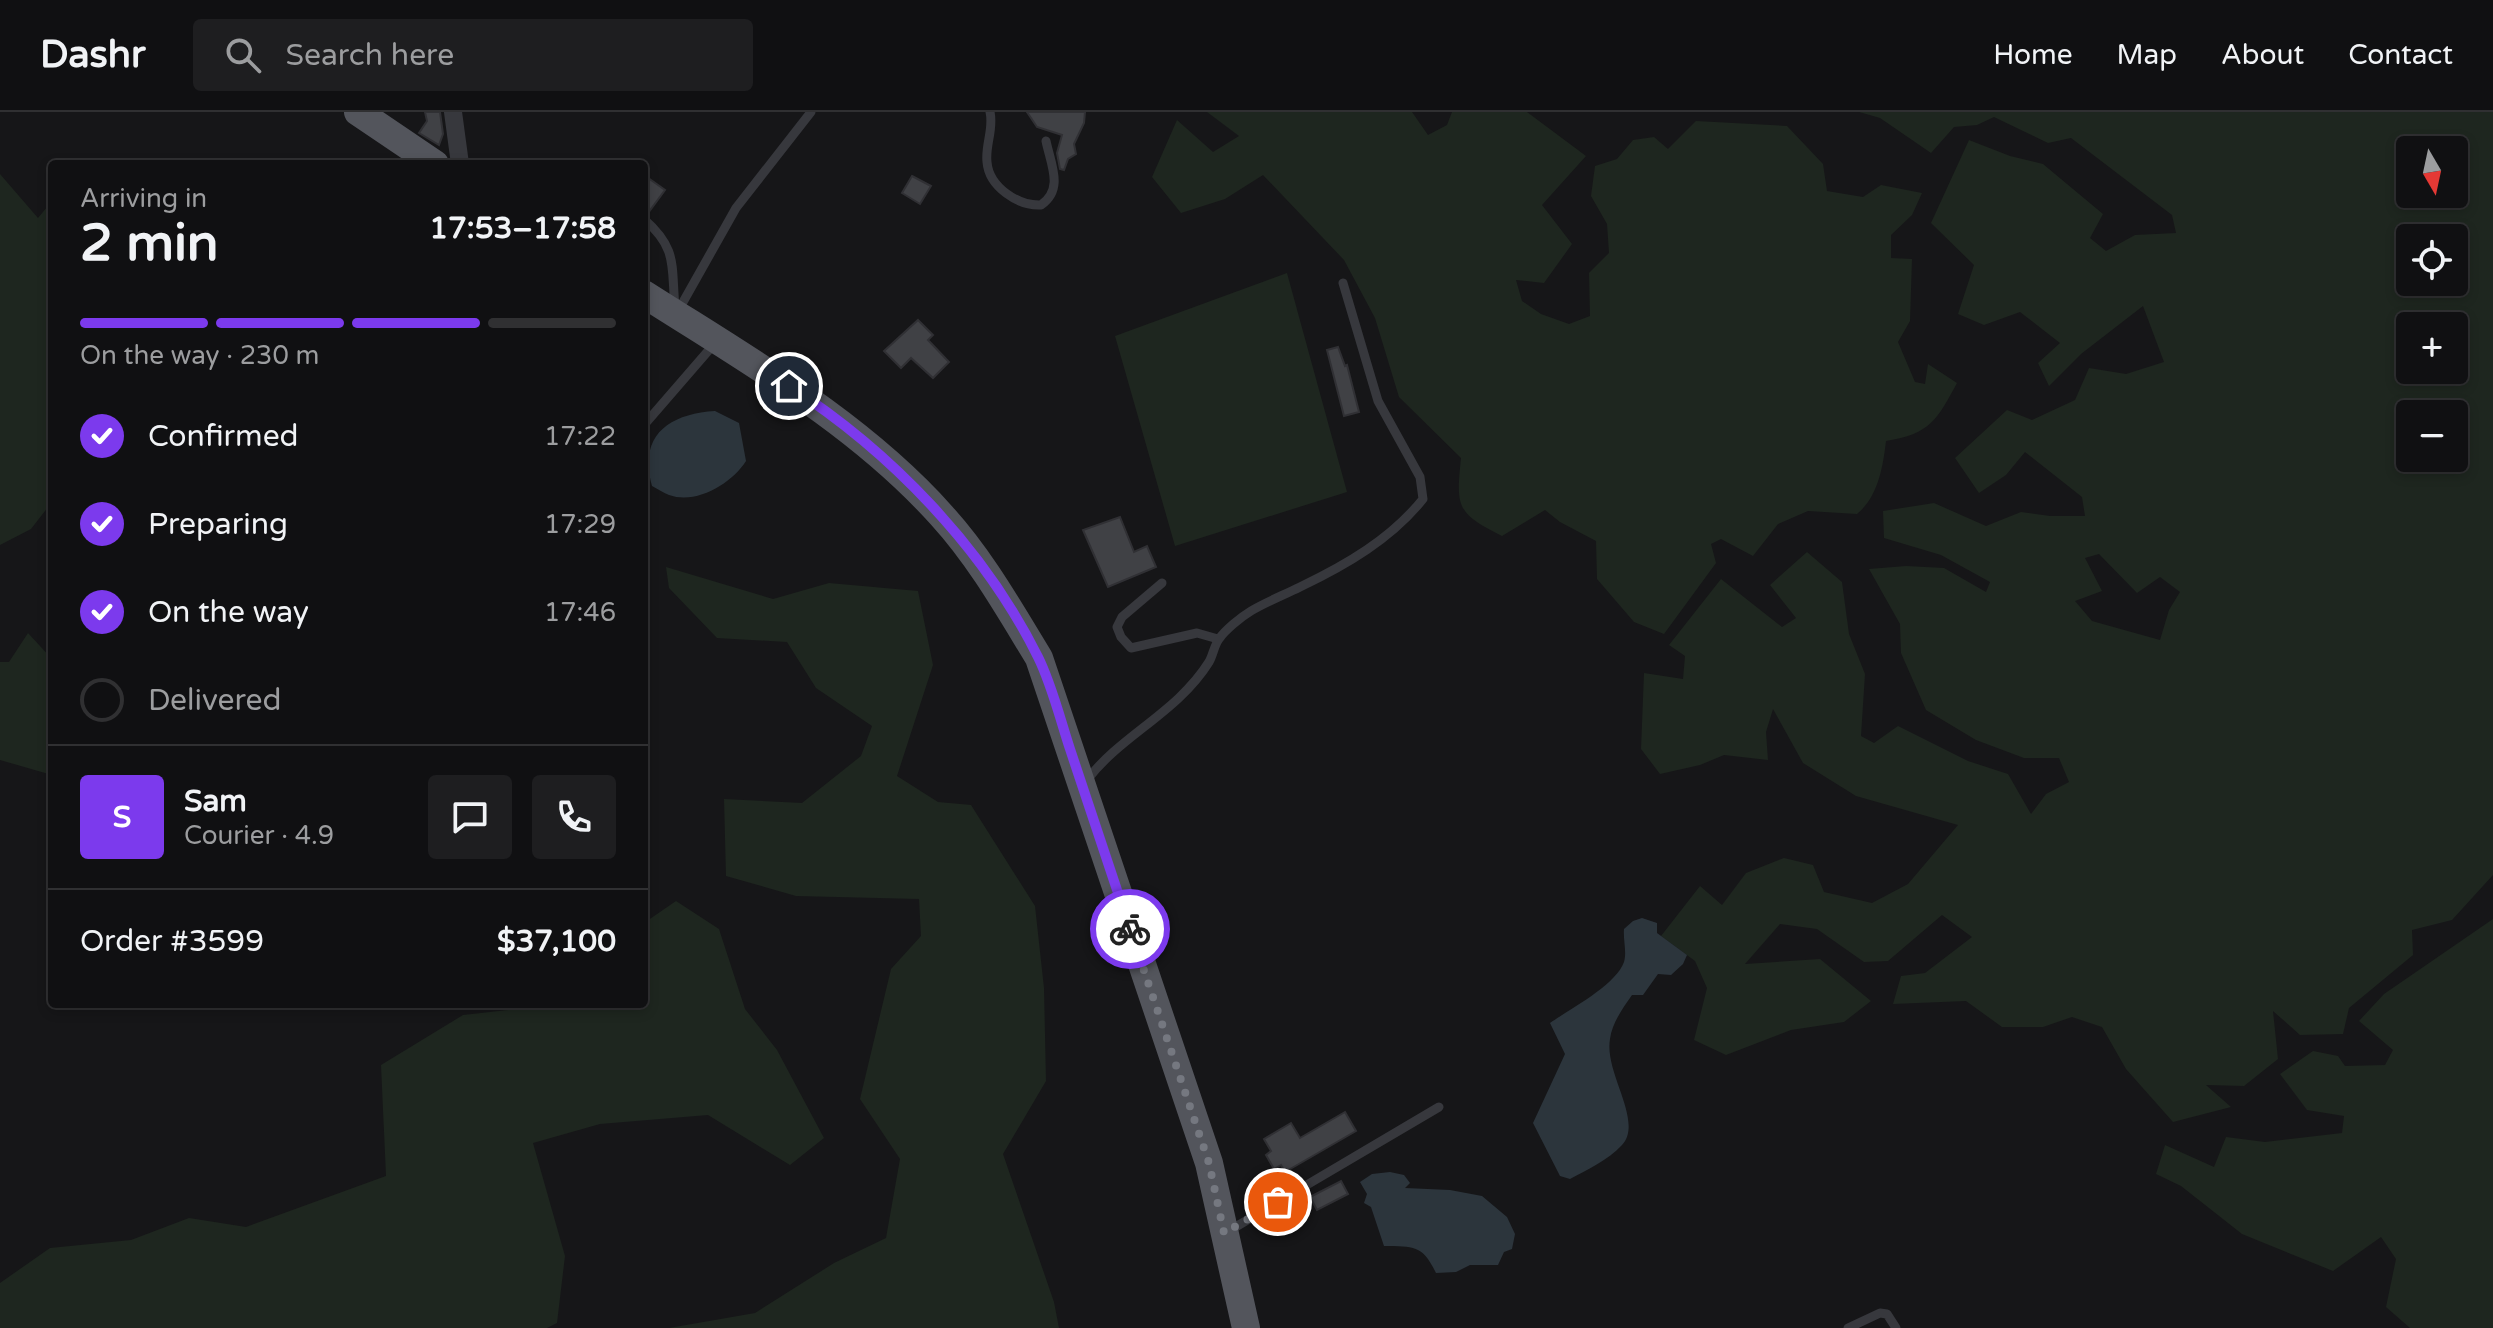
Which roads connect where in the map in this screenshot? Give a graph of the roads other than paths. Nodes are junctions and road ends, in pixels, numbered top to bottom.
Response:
1 (358, 112) edge
2 (453, 112) edge
3 (811, 112) edge
4 (990, 112) edge
5 (1046, 141) dead end
6 (429, 160) edge
7 (459, 160) edge
8 (648, 222) edge
9 (1343, 283) dead end
10 (648, 296) edge
11 (676, 314) junction
12 (717, 341) junction
13 (648, 420) edge
14 (1162, 583) dead end
15 (1218, 639) junction
16 (1082, 785) junction
17 (1439, 1107) dead end
18 (1224, 1233) junction
19 (1246, 1328) edge
20 (1848, 1328) edge
21 (1896, 1328) edge

1 - 6 main road
2 - 7 street
3 - 11 lane
4 - 5 lane
8 - 11 lane
9 - 15 lane
10 - 11 main road
11 - 12 main road
12 - 13 lane
12 - 16 main road
14 - 15 lane
15 - 16 lane
16 - 18 main road
17 - 18 lane
18 - 19 main road
20 - 21 lane

